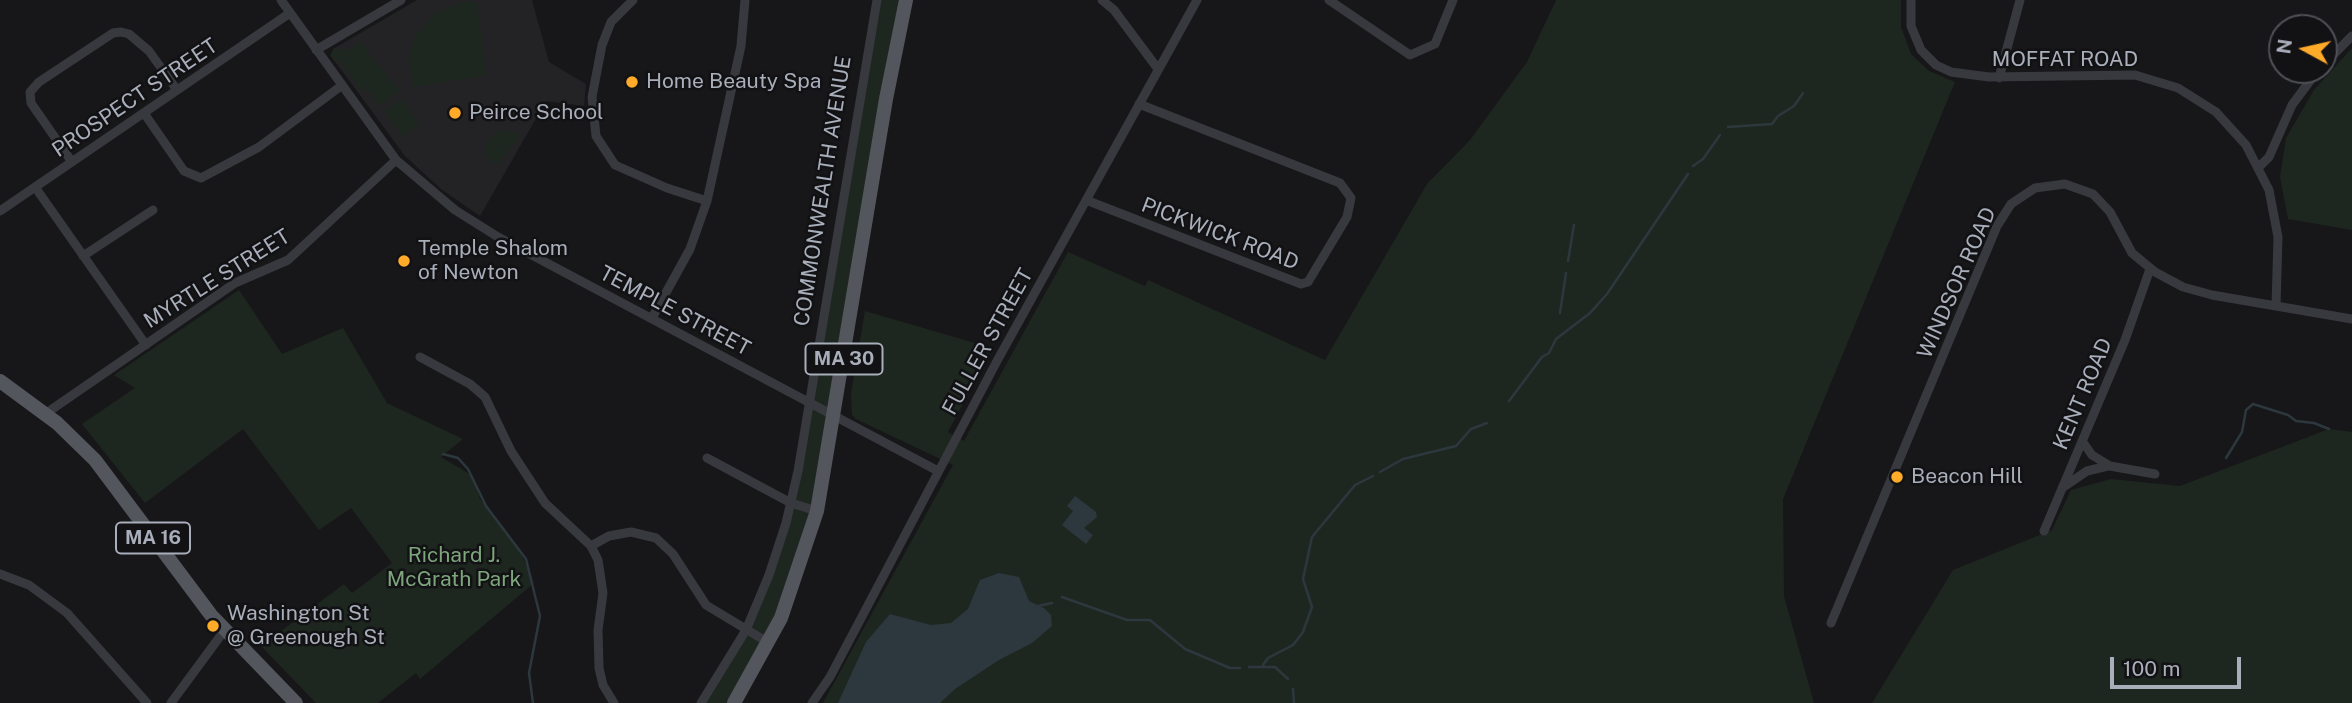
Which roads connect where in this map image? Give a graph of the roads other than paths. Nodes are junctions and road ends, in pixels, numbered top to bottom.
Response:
1 (281, 0) edge
2 (401, 0) edge
3 (633, 0) edge
4 (745, 0) edge
5 (877, 0) edge
6 (906, 0) edge
7 (1102, 0) edge
8 (1197, 0) edge
9 (1329, 0) edge
10 (1453, 0) edge
11 (1911, 0) edge
12 (2020, 0) edge
13 (290, 13) junction
14 (2352, 36) edge
15 (316, 50) junction
16 (2338, 50) edge
17 (1158, 69) junction
18 (1999, 78) junction
19 (2308, 84) edge
20 (341, 86) junction
21 (177, 90) junction
22 (1139, 104) junction
23 (144, 113) junction
24 (396, 160) junction
25 (72, 162) junction
26 (2260, 166) junction
27 (35, 187) junction
28 (1086, 200) junction
29 (707, 201) junction
30 (153, 210) dead end
31 (0, 211) edge
32 (83, 256) junction
33 (2150, 269) junction
34 (2276, 306) junction
35 (652, 318) junction
36 (2352, 320) edge
37 (146, 345) junction
38 (420, 357) dead end
39 (1, 383) edge
40 (809, 403) junction
41 (45, 414) junction
42 (834, 417) junction
43 (2082, 441) junction
44 (707, 458) dead end
45 (2110, 466) junction
46 (938, 471) junction
47 (2155, 474) dead end
48 (2062, 488) junction
49 (791, 503) junction
50 (817, 511) junction
51 (2044, 531) dead end
52 (591, 546) junction
53 (0, 574) edge
54 (1831, 623) dead end
55 (746, 629) junction
56 (225, 631) junction
57 (769, 643) junction
58 (148, 703) edge
59 (171, 703) edge
60 (296, 703) edge
61 (614, 703) edge
62 (701, 703) edge
63 (734, 703) edge
64 (812, 703) edge

1 - 13 street, TEMPLE STREET
2 - 15 street
3 - 29 street
4 - 29 street
5 - 40 street, COMMONWEALTH AVENUE
6 - 42 main road, MA 30
7 - 17 street
8 - 17 street, FULLER STREET
9 - 10 street
11 - 18 street, MOFFAT ROAD
12 - 18 street
13 - 15 street, TEMPLE STREET
13 - 21 street, PROSPECT STREET
14 - 16 street
15 - 20 street, TEMPLE STREET
17 - 22 street, FULLER STREET
18 - 26 street, MOFFAT ROAD
19 - 26 street
20 - 23 street
20 - 24 street, TEMPLE STREET
21 - 23 street, PROSPECT STREET
21 - 25 street
22 - 28 street, FULLER STREET
22 - 28 street, PICKWICK ROAD
23 - 25 street, PROSPECT STREET
24 - 35 street, TEMPLE STREET
24 - 37 street, MYRTLE STREET
25 - 27 street, PROSPECT STREET
26 - 34 street, MOFFAT ROAD
27 - 31 street, PROSPECT STREET
27 - 32 street
28 - 46 street, FULLER STREET
29 - 35 street
30 - 32 street
32 - 37 street
33 - 34 street, WINDSOR ROAD
33 - 43 street, KENT ROAD
33 - 54 street, WINDSOR ROAD
34 - 36 street, WINDSOR ROAD
35 - 40 street, TEMPLE STREET
37 - 41 street, MYRTLE STREET
38 - 52 street
39 - 41 main road, MA 16
40 - 42 street, TEMPLE STREET
40 - 49 street, COMMONWEALTH AVENUE
41 - 56 main road, MA 16
42 - 46 street, TEMPLE STREET
42 - 50 main road, MA 30
43 - 45 street
43 - 48 street, KENT ROAD
44 - 49 street
45 - 47 street
45 - 48 street
46 - 64 street, FULLER STREET
48 - 51 street, KENT ROAD
49 - 50 street
49 - 55 street, COMMONWEALTH AVENUE
50 - 57 main road, MA 30
52 - 55 street
52 - 61 street
53 - 58 street
55 - 57 street
55 - 62 street, COMMONWEALTH AVENUE
56 - 59 street
56 - 60 main road, MA 16
57 - 63 main road, MA 30

